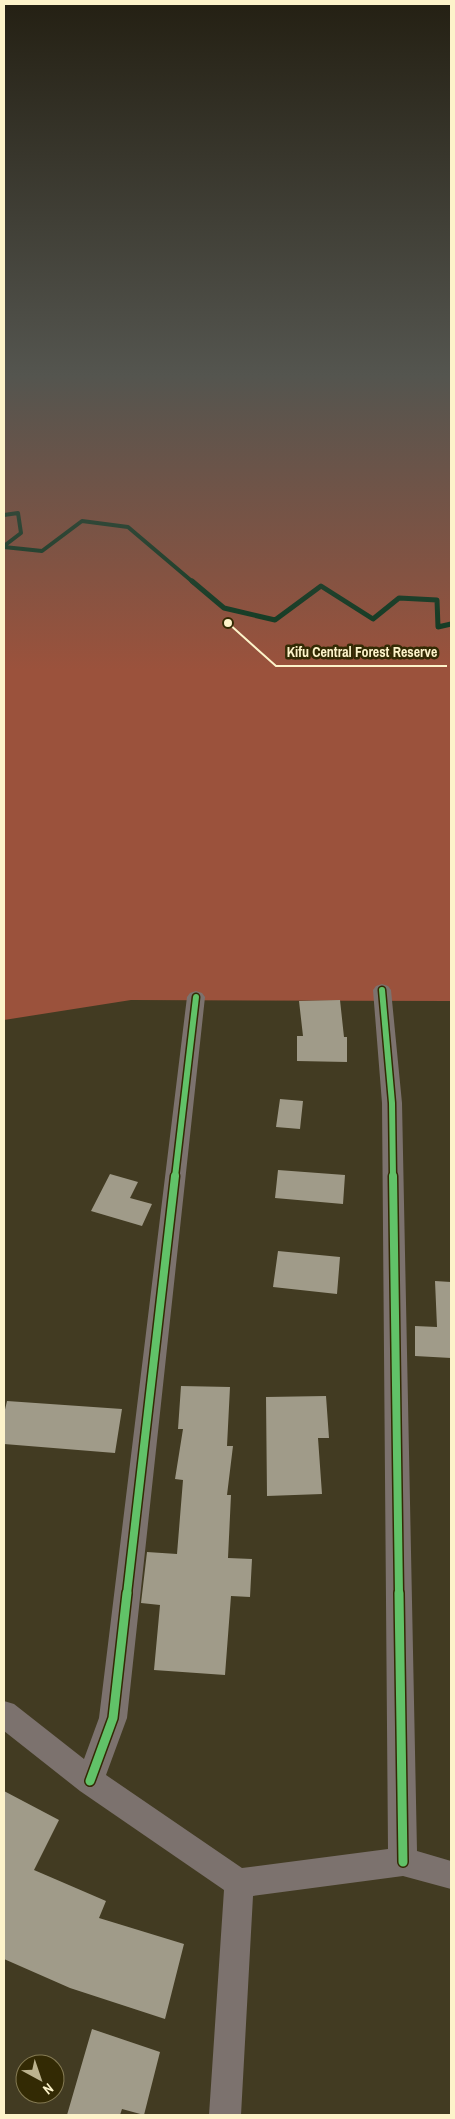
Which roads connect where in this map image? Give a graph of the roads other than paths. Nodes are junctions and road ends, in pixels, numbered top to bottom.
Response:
1 (382, 990) dead end
2 (196, 997) dead end
3 (4, 1714) edge
4 (90, 1781) junction
5 (402, 1862) junction
6 (451, 1875) edge
7 (239, 1883) junction
8 (225, 2115) edge

1 - 5 street
2 - 4 street
3 - 4 street
4 - 7 street
5 - 6 street
5 - 7 street
7 - 8 street

